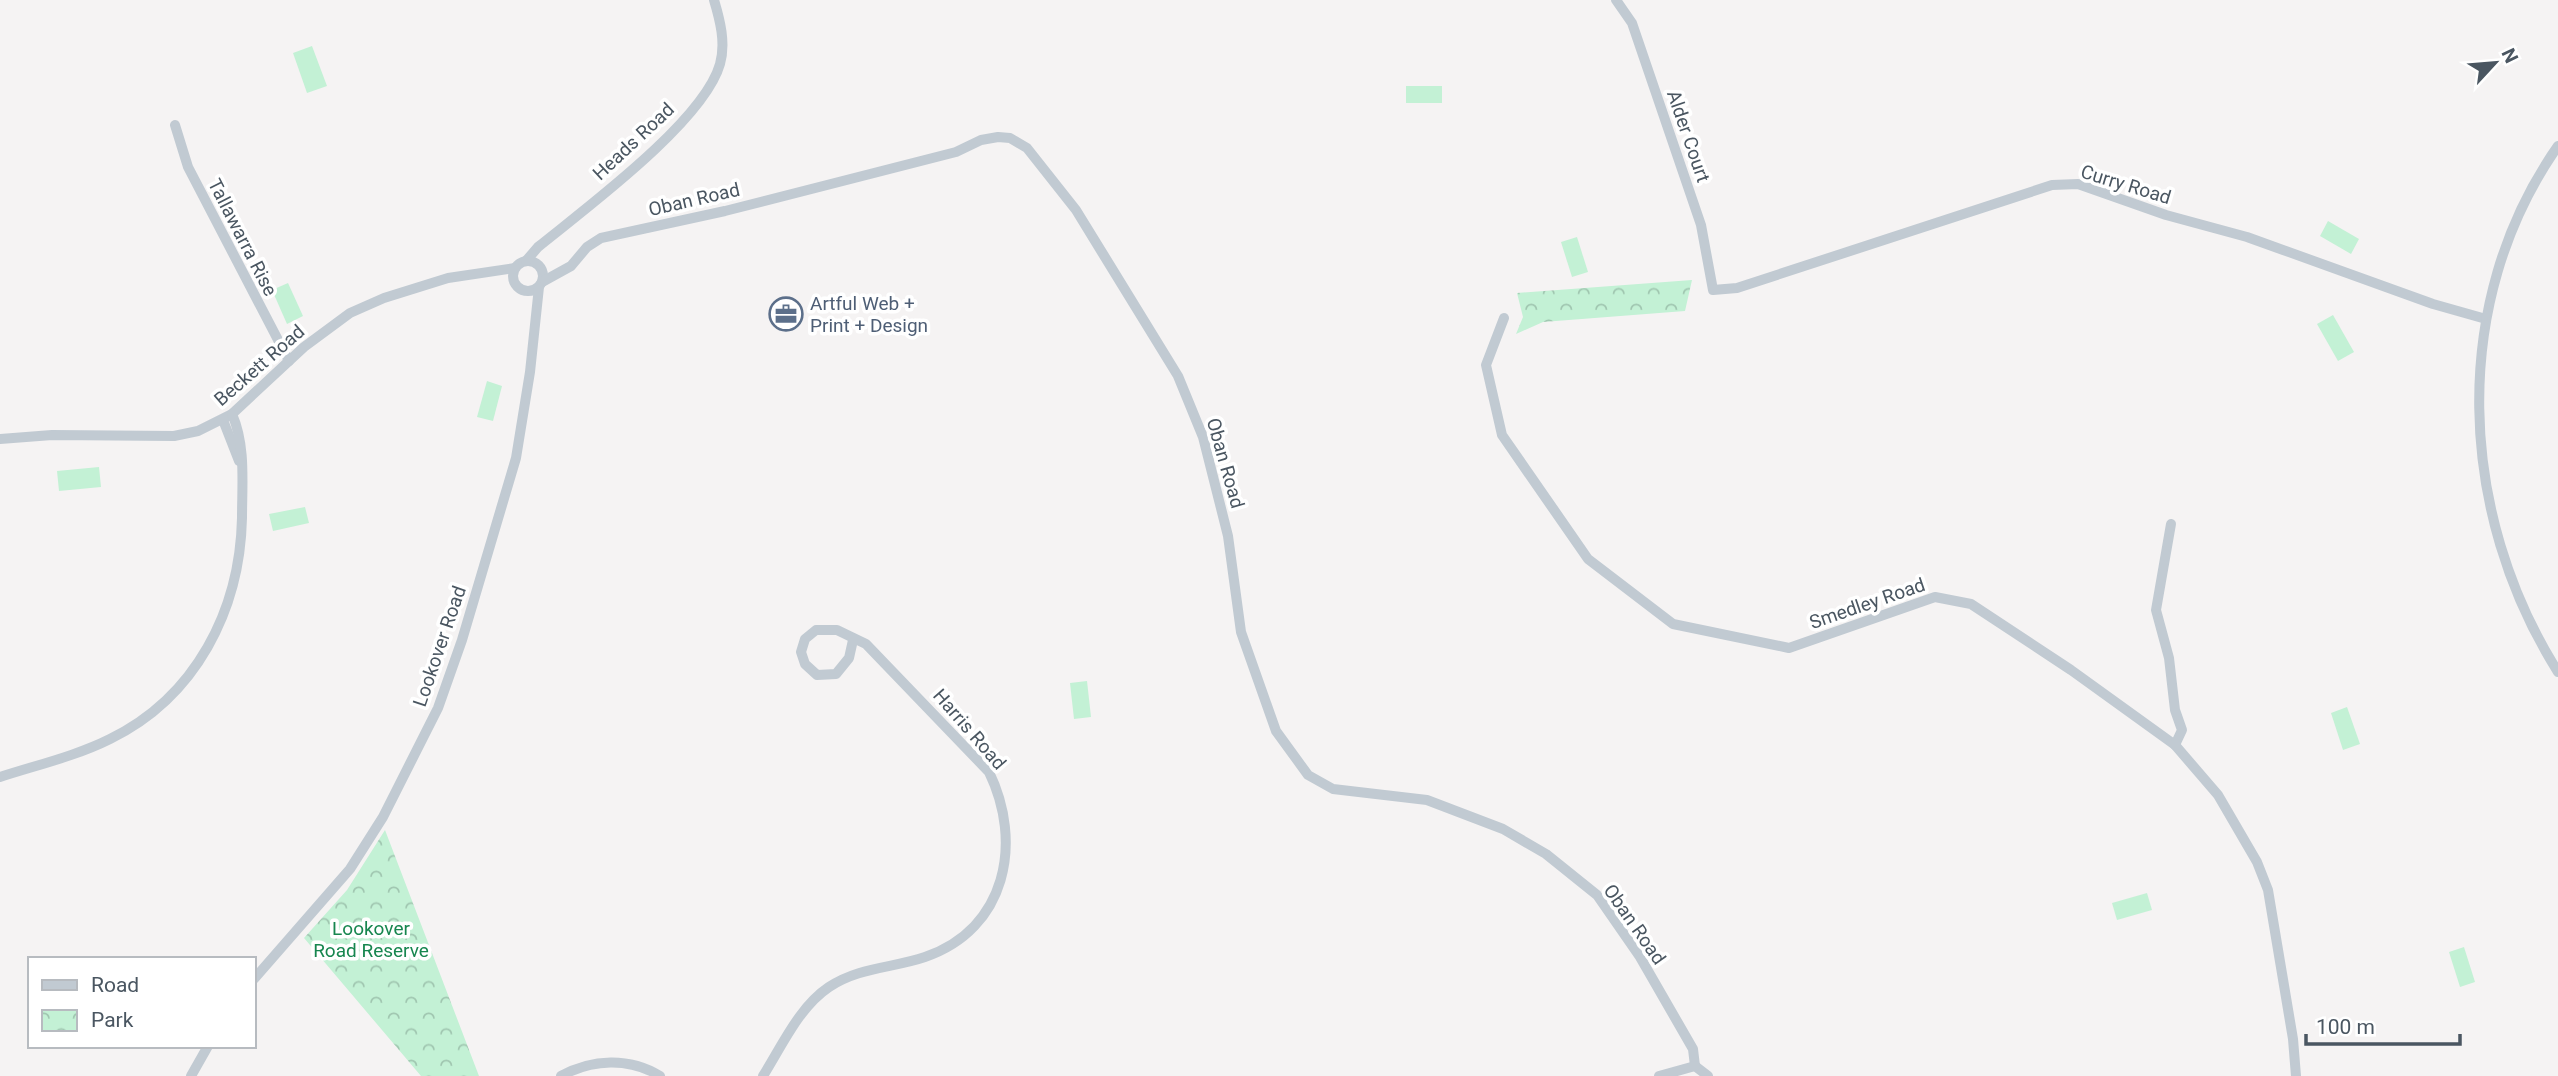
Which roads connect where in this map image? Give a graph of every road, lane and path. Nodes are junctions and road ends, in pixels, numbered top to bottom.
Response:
1 (714, 0) edge
2 (1616, 0) edge
3 (175, 125) dead end
4 (2558, 146) edge
5 (538, 247) junction
6 (526, 261) junction
7 (514, 274) junction
8 (541, 276) junction
9 (1713, 290) joint
10 (527, 292) junction
11 (535, 316) junction
12 (1504, 318) dead end
13 (2486, 319) junction
14 (289, 360) junction
15 (228, 417) junction
16 (0, 439) edge
17 (2171, 524) dead end
18 (853, 640) junction
19 (2558, 672) edge
20 (2175, 745) junction
21 (0, 777) edge
22 (256, 977) edge
23 (207, 1048) edge
24 (1695, 1066) junction
25 (191, 1076) edge
26 (561, 1076) edge
27 (660, 1076) edge
28 (763, 1076) edge
29 (1659, 1076) edge
30 (1708, 1076) edge
31 (2296, 1076) edge

1 - 5 street, Heads Road
2 - 9 street, Alder Court
3 - 14 street, Tallawarra Rise
4 - 13 street
5 - 6 street, Heads Road
5 - 8 street
6 - 7 street, Heads Road
6 - 8 street
7 - 10 street
7 - 14 street, Beckett Road
8 - 10 street
8 - 11 street, Lookover Road
8 - 24 street, Oban Road
9 - 13 street, Curry Road
10 - 11 street, Lookover Road
11 - 22 street, Lookover Road
12 - 20 street, Smedley Road
13 - 19 street
14 - 15 street, Beckett Road
15 - 16 street, Beckett Road
15 - 21 street
17 - 20 street
18 - 18 street, Harris Road
18 - 28 street, Harris Road
20 - 31 street, Smedley Road
23 - 25 street
24 - 29 street
24 - 30 street
26 - 27 street

